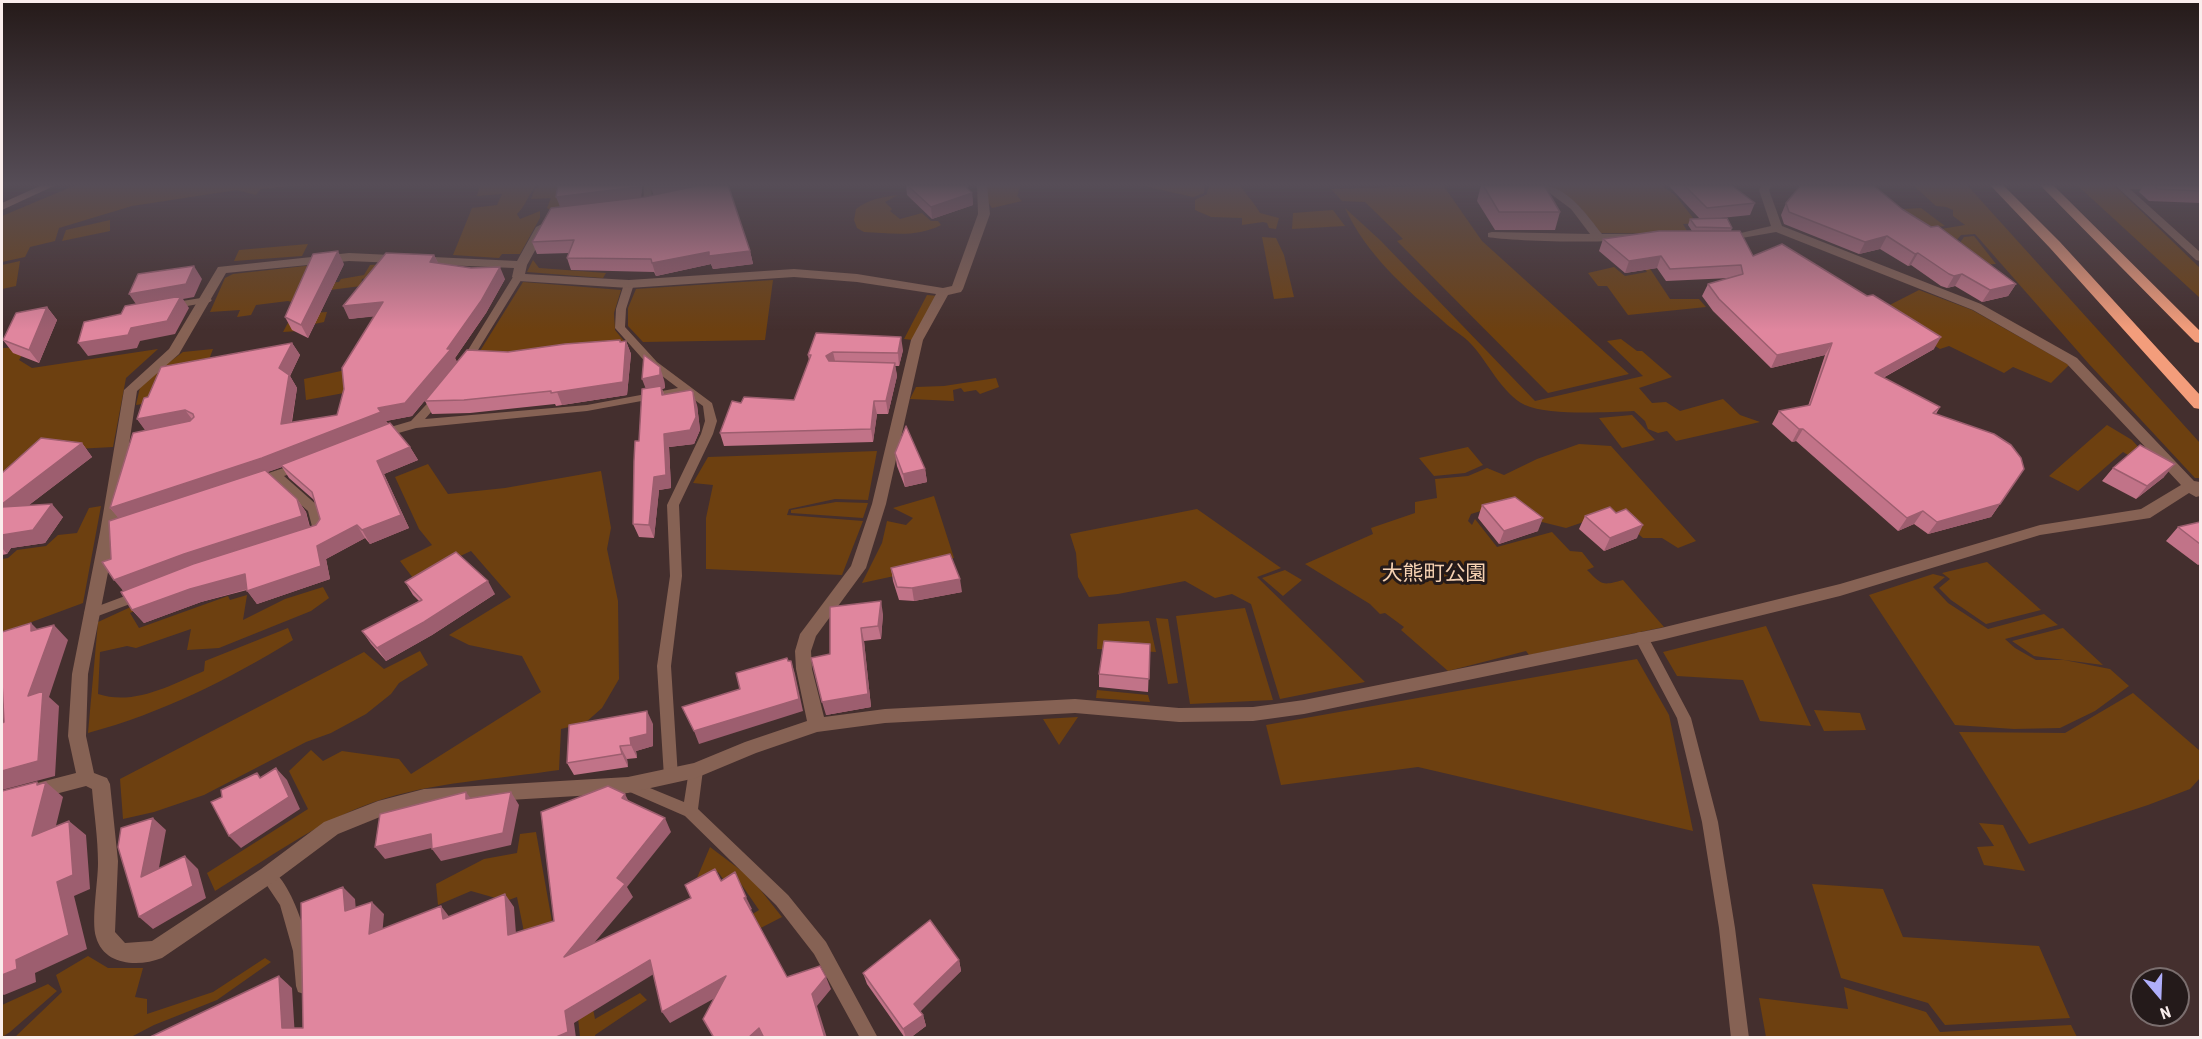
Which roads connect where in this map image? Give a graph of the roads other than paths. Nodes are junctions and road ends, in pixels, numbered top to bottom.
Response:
1 (540, 233) edge
2 (977, 233) edge
3 (1596, 233) edge
4 (1754, 233) edge
5 (1791, 233) edge
6 (2043, 233) edge
7 (2094, 233) edge
8 (2173, 233) edge
9 (1492, 235) dead end
10 (1645, 237) edge
11 (1599, 238) junction
12 (1715, 240) edge
13 (2200, 258) edge
14 (520, 271) junction
15 (629, 284) junction
16 (943, 292) junction
17 (207, 300) junction
18 (160, 308) edge
19 (2200, 339) edge
20 (459, 371) edge
21 (446, 388) edge
22 (688, 389) junction
23 (2200, 404) edge
24 (415, 424) junction
25 (365, 441) edge
26 (309, 462) edge
27 (276, 476) junction
28 (242, 487) edge
29 (2197, 490) edge
30 (298, 540) edge
31 (156, 589) edge
32 (90, 614) junction
33 (1641, 637) junction
34 (817, 725) junction
35 (696, 770) junction
36 (671, 777) junction
37 (86, 778) junction
38 (628, 785) junction
39 (2, 800) edge
40 (690, 811) junction
41 (268, 875) junction
42 (305, 998) edge
43 (870, 1038) edge
44 (1740, 1038) edge

1 - 14 street
2 - 16 street
3 - 11 street
4 - 12 street
5 - 29 street
6 - 23 highway
7 - 19 highway
8 - 13 street
9 - 11 street
10 - 11 street
14 - 15 street
14 - 17 street
14 - 20 lane
15 - 16 street
15 - 22 lane
16 - 34 street
17 - 18 lane
17 - 32 street
21 - 24 lane
22 - 24 lane
22 - 36 lane
24 - 25 lane
26 - 27 lane
27 - 28 lane
27 - 30 lane
29 - 33 street
31 - 32 lane
32 - 37 street
33 - 34 street
33 - 44 lane
34 - 35 street
35 - 36 street
35 - 40 lane
36 - 38 street
37 - 39 street
37 - 41 street
38 - 40 lane
38 - 41 street
40 - 43 lane
41 - 42 lane

